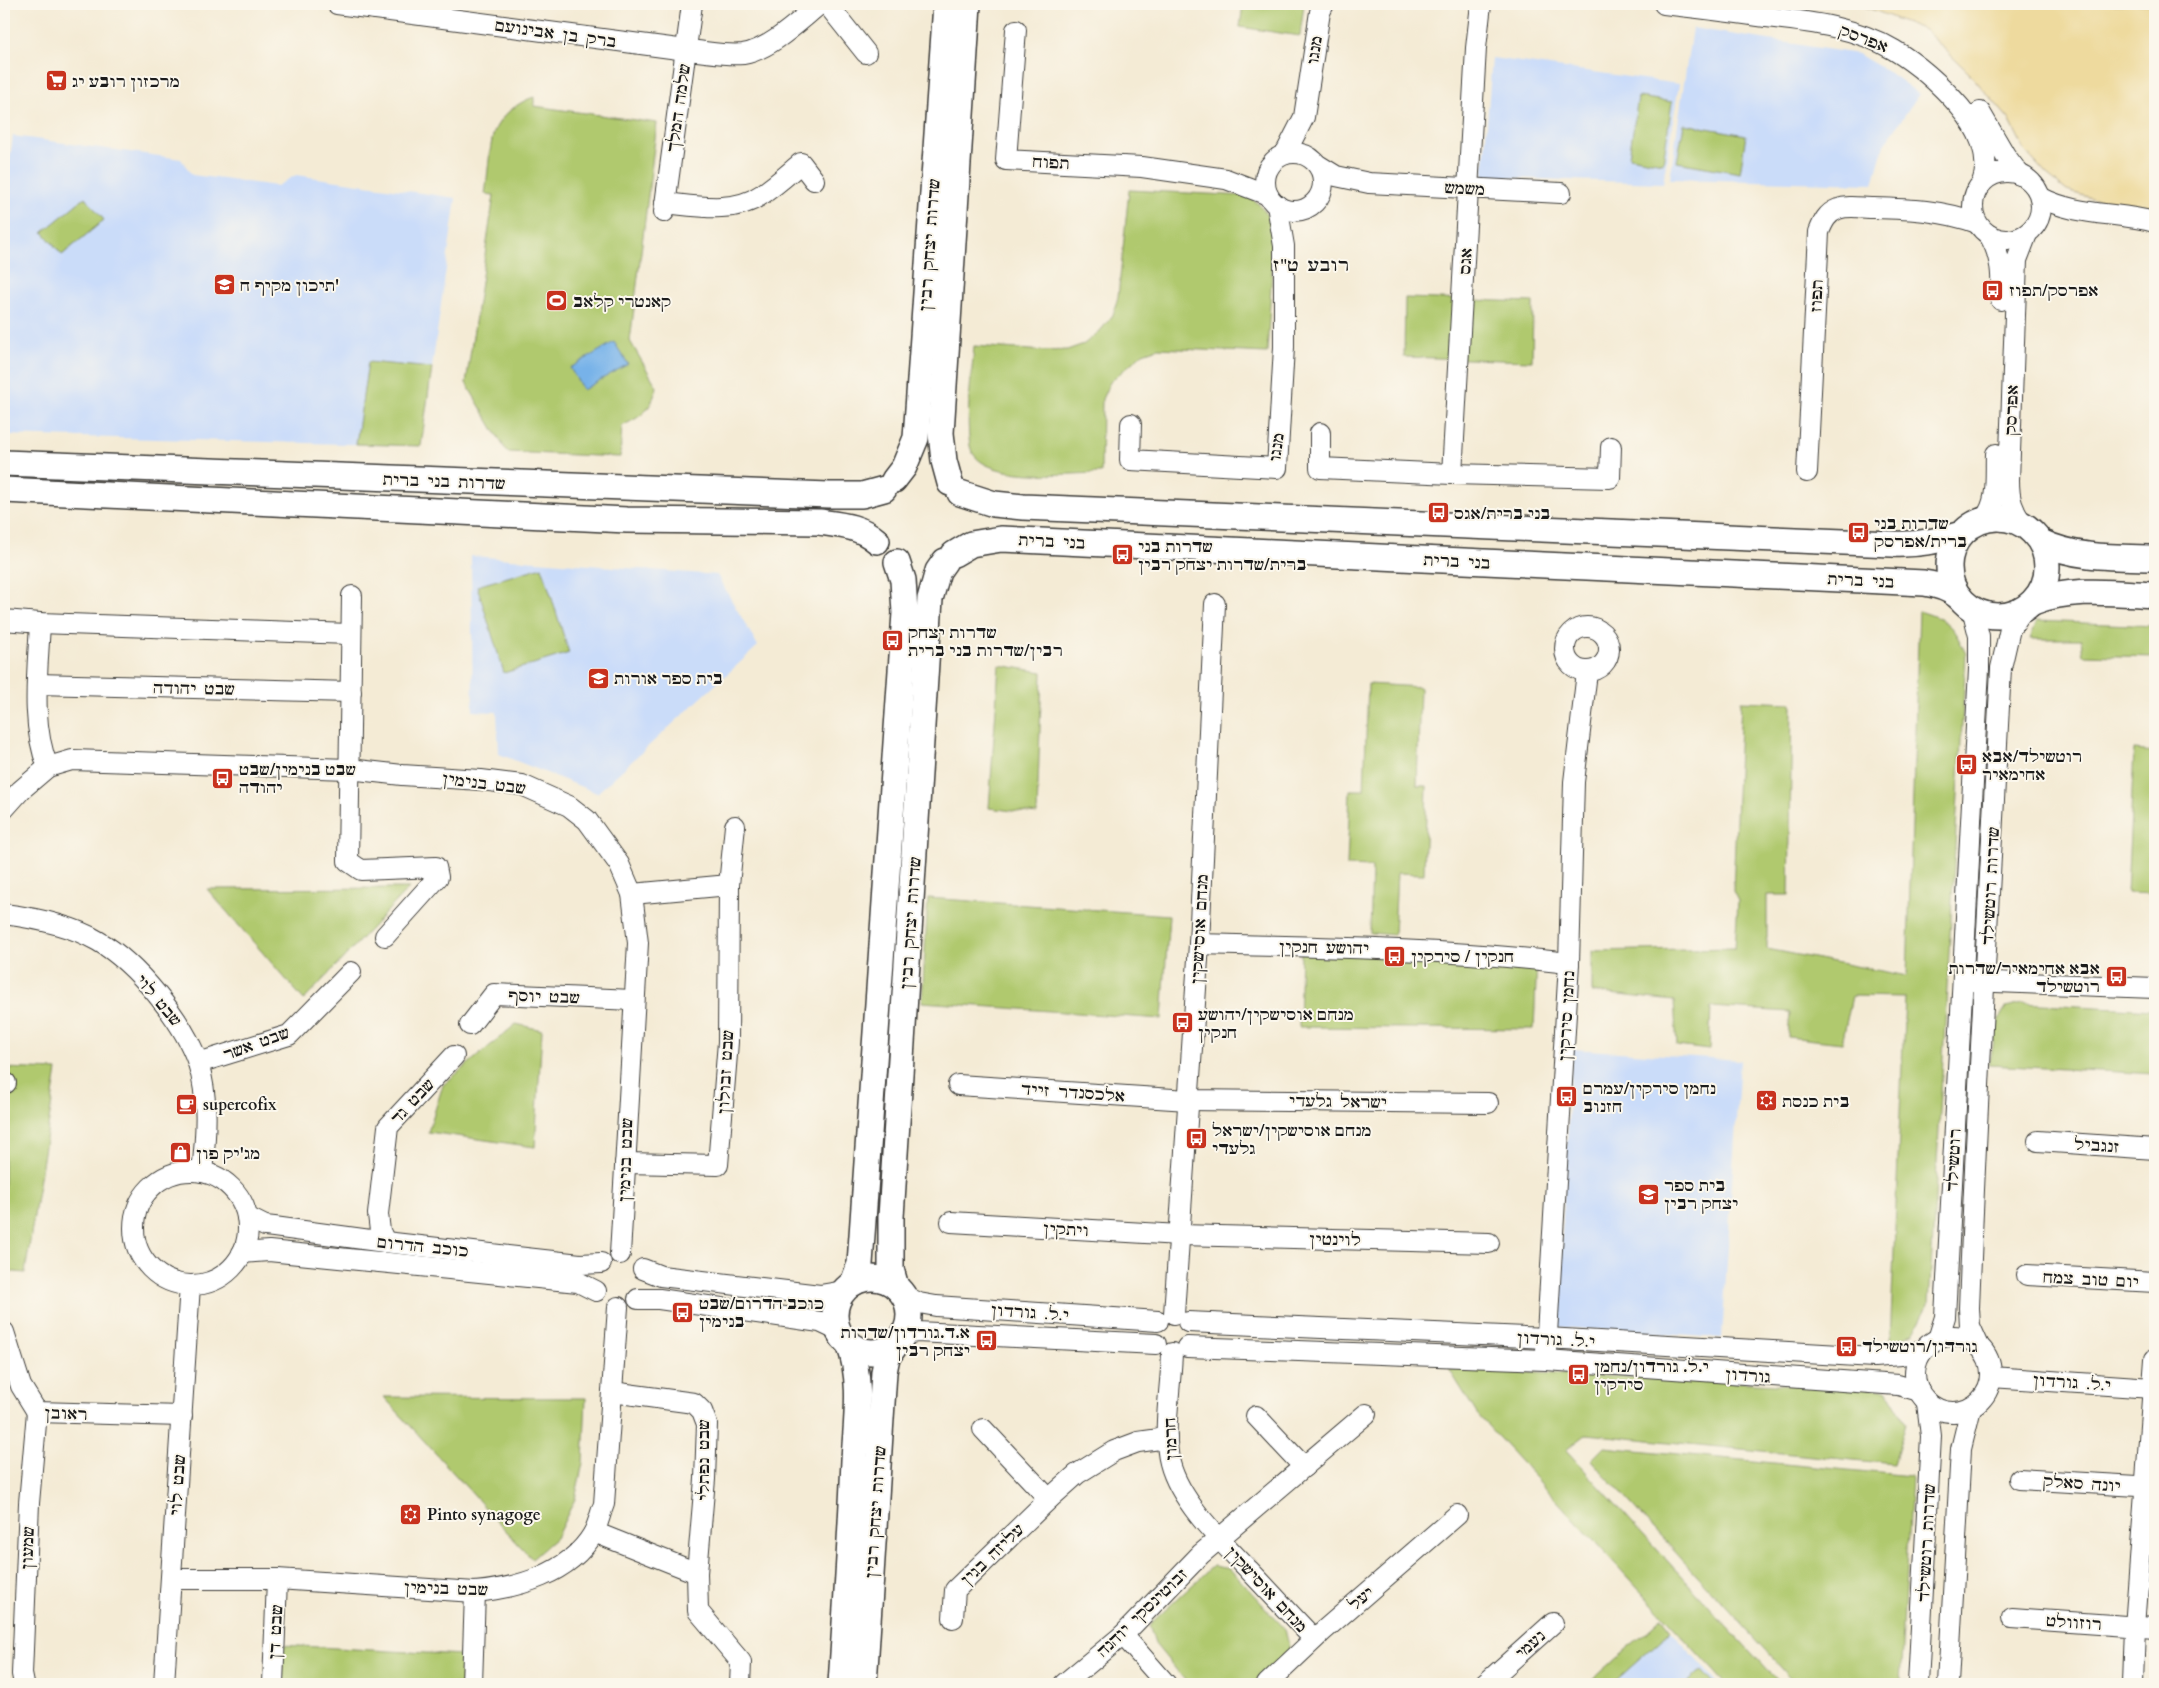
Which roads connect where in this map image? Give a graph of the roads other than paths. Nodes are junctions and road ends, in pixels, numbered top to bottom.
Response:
1 (337, 4) edge
2 (692, 4) edge
3 (820, 4) edge
4 (827, 4) edge
5 (946, 4) edge
6 (968, 4) edge
7 (1469, 4) edge
8 (1481, 4) edge
9 (1664, 4) edge
10 (1774, 4) edge
11 (372, 6) edge
12 (1321, 7) edge
13 (1016, 30) dead end
14 (1476, 48) junction
15 (686, 50) junction
16 (866, 53) dead end
17 (1304, 118) junction
18 (1279, 158) junction
19 (1316, 163) junction
20 (2020, 175) junction
21 (1226, 179) junction
22 (814, 180) dead end
23 (1369, 183) junction
24 (1468, 188) junction
25 (1979, 188) junction
26 (1561, 193) dead end
27 (1319, 198) junction
28 (2040, 198) junction
29 (1272, 200) junction
30 (1920, 210) junction
31 (1301, 211) junction
32 (2082, 211) junction
33 (2155, 222) edge
34 (1983, 229) junction
35 (2032, 229) junction
36 (1284, 246) junction
37 (1131, 424) dead end
38 (1320, 434) dead end
39 (1611, 447) dead end
40 (4, 463) edge
41 (1807, 472) dead end
42 (1452, 474) junction
43 (889, 485) junction
44 (955, 488) junction
45 (4, 490) edge
46 (1984, 519) junction
47 (2024, 525) junction
48 (1961, 534) junction
49 (877, 541) junction
50 (2041, 542) junction
51 (950, 558) junction
52 (2155, 558) edge
53 (896, 562) junction
54 (2155, 595) edge
55 (352, 596) dead end
56 (1966, 603) junction
57 (1215, 604) dead end
58 (2028, 606) junction
59 (4, 620) edge
60 (40, 623) junction
61 (350, 634) junction
62 (1587, 672) dead end
63 (37, 684) junction
64 (351, 692) junction
65 (48, 768) junction
66 (349, 769) junction
67 (4, 810) edge
68 (735, 826) dead end
69 (729, 885) junction
70 (632, 894) junction
71 (4, 914) edge
72 (385, 936) dead end
73 (1199, 944) junction
74 (1569, 963) junction
75 (351, 972) dead end
76 (1963, 980) junction
77 (1984, 982) junction
78 (2155, 988) edge
79 (633, 1000) junction
80 (470, 1025) dead end
81 (454, 1056) dead end
82 (198, 1063) junction
83 (958, 1085) dead end
84 (1188, 1100) junction
85 (1488, 1103) dead end
86 (2038, 1141) dead end
87 (2155, 1148) edge
88 (625, 1163) junction
89 (202, 1172) junction
90 (378, 1214) junction
91 (247, 1217) junction
92 (951, 1222) dead end
93 (1180, 1235) junction
94 (359, 1239) junction
95 (385, 1242) junction
96 (1489, 1243) dead end
97 (242, 1254) junction
98 (620, 1254) junction
99 (601, 1263) junction
100 (643, 1269) junction
101 (2027, 1275) dead end
102 (2155, 1282) edge
103 (190, 1285) junction
104 (849, 1287) junction
105 (596, 1291) junction
106 (900, 1291) junction
107 (638, 1299) junction
108 (618, 1307) junction
109 (1173, 1319) junction
110 (4, 1332) edge
111 (844, 1338) junction
112 (900, 1338) junction
113 (1547, 1338) junction
114 (1931, 1344) junction
115 (1979, 1346) junction
116 (1171, 1348) junction
117 (2155, 1359) edge
118 (1546, 1360) junction
119 (1991, 1377) junction
120 (2152, 1388) junction
121 (612, 1392) junction
122 (1923, 1397) junction
123 (1971, 1408) junction
124 (37, 1412) junction
125 (1366, 1414) dead end
126 (182, 1416) junction
127 (1256, 1416) dead end
128 (983, 1429) dead end
129 (1167, 1438) junction
130 (1304, 1467) junction
131 (2019, 1479) dead end
132 (2150, 1487) edge
133 (1049, 1498) junction
134 (1457, 1515) dead end
135 (594, 1532) junction
136 (1220, 1539) junction
137 (697, 1573) junction
138 (172, 1579) junction
139 (277, 1579) junction
140 (475, 1592) junction
141 (953, 1618) dead end
142 (2012, 1618) dead end
143 (1552, 1624) dead end
144 (2135, 1627) junction
145 (2155, 1628) edge
146 (1123, 1635) junction
147 (1314, 1639) junction
148 (24, 1684) edge
149 (164, 1684) edge
150 (273, 1684) edge
151 (472, 1684) edge
152 (740, 1684) edge
153 (840, 1684) edge
154 (864, 1684) edge
155 (1064, 1684) edge
156 (1166, 1684) edge
157 (1267, 1684) edge
158 (1485, 1684) edge
159 (1918, 1684) edge
160 (1948, 1684) edge
161 (2133, 1684) edge

1 - 11 street, ברק בן אבינועם
2 - 15 street, שלמה המלך
3 - 15 street, ברק בן אבינועם
4 - 16 street
5 - 43 main road, שדרות יצחק רבין
6 - 44 main road, שדרות יצחק רבין
7 - 14 street, אגס
8 - 14 street, אגס
9 - 25 street, אפרסק
10 - 20 street, אפרסק
11 - 15 street, ברק בן אבינועם
12 - 17 street, מנגו
13 - 21 street, תפוח
14 - 24 street, אגס
15 - 22 street, שלמה המלך
17 - 18 street, מנגו
17 - 19 street, מנגו
18 - 19 street
18 - 21 street, תפוח
18 - 29 street
19 - 23 street, משמש
19 - 27 street
20 - 25 street
20 - 28 street
21 - 29 street, תפוח
23 - 24 street, משמש
23 - 27 street, משמש
24 - 26 street, משמש
24 - 42 street, אגס
25 - 30 street, תפוז
25 - 34 street
27 - 31 street
28 - 32 street
28 - 35 street
29 - 31 street
29 - 36 street, מנגו
30 - 34 street, תפוז
30 - 41 street, תפוז
31 - 36 street, מנגו
32 - 33 street
32 - 35 street
34 - 35 street
34 - 46 street, אפרסק
35 - 47 street, אפרסק
36 - 37 street, מנגו
38 - 42 street
39 - 42 street
40 - 43 main road, שדרות בני ברית
43 - 44 main road
43 - 49 main road
44 - 48 main road, בני ברית
44 - 51 main road
45 - 49 main road, שדרות בני ברית
46 - 47 main road
46 - 48 main road
47 - 50 main road
48 - 56 main road
49 - 53 main road
50 - 52 main road
50 - 58 main road
51 - 53 main road
51 - 56 main road, בני ברית
51 - 106 main road, שדרות יצחק רבין
53 - 104 main road, שדרות יצחק רבין
54 - 58 main road
55 - 61 street
56 - 58 main road
56 - 76 street, שדרות רוטשילד
57 - 73 street, מנחם אוסישקין
58 - 77 street, שדרות רוטשילד
59 - 60 street
60 - 61 street
60 - 63 street
61 - 64 street
62 - 74 street, נחמן סירקין
63 - 64 street, שבט יהודה
63 - 65 street
64 - 66 street
65 - 66 street, שבט בנימין
65 - 67 street, שבט בנימין
66 - 70 street, שבט בנימין
66 - 72 street
68 - 69 street, שבט זבולון
69 - 70 street
69 - 88 street, שבט זבולון
70 - 79 street, שבט בנימין
71 - 82 street, שבט לוי
73 - 74 street, יהושע חנקין
73 - 84 street, מנחם אוסישקין
74 - 113 street, נחמן סירקין
75 - 82 street, שבט אשר
76 - 77 street
76 - 114 street, רוטשילד
77 - 78 street
77 - 115 street, שדרות רוטשילד
79 - 80 street, שבט יוסף
79 - 88 street, שבט בנימין
81 - 90 street, שבט גד
82 - 89 street, שבט לוי
83 - 84 street, אלכסנדר זייד
84 - 85 street, ישראל גלעדי
84 - 93 street, מנחם אוסישקין
86 - 87 street, זנגביל
88 - 98 street, שבט בנימין
89 - 91 street
89 - 103 street
90 - 94 street
90 - 95 street, שבט גד
91 - 94 street, כוכב הדרום
91 - 97 street
92 - 93 street, ויתקין
93 - 96 street, לוינטין
93 - 109 street, מנחם אוסישקין
94 - 95 street, כוכב הדרום
95 - 99 street, כוכב הדרום
97 - 103 street
97 - 105 street, כוכב הדרום
98 - 99 street
98 - 100 street
99 - 105 street
100 - 104 street
100 - 107 street
101 - 102 street, יום טוב צמח
103 - 126 street, שבט לוי
104 - 106 main road
104 - 111 main road
105 - 108 street
106 - 109 street, י.ל. גורדון
106 - 112 main road
107 - 108 street
107 - 111 street
108 - 121 street, שבט בנימין
109 - 113 street, י.ל. גורדון
109 - 116 street
109 - 116 street
110 - 124 street, ראובן
111 - 112 main road
111 - 153 main road, שדרות יצחק רבין
112 - 116 street, י.ל. גורדון
112 - 154 main road, שדרות יצחק רבין
113 - 114 street, י.ל. גורדון
113 - 118 street, נחמן סירקין
114 - 115 street
114 - 122 street
115 - 119 street
116 - 118 street, י.ל. גורדון
116 - 129 street, חרמון
117 - 120 street
118 - 122 street, גורדון
119 - 120 street, י.ל. גורדון
119 - 123 street
120 - 132 street
121 - 135 street, שבט בנימין
121 - 137 street, שבט נפתלי
122 - 123 street
122 - 159 street, שדרות רוטשילד
123 - 160 street, שדרות רוטשילד
124 - 126 street, ראובן
124 - 148 street, שמעון
125 - 130 street, זבוטינסקי יוהנה
126 - 138 street, שבט לוי
127 - 130 street
128 - 133 street
129 - 133 street, עליזה בגין
129 - 136 street, חרמון
130 - 136 street, זבוטינסקי יוהנה
131 - 132 street, יונה סאלק
132 - 144 street
133 - 141 street, עליזה בגין
134 - 147 street, יעל
135 - 137 street
135 - 140 street, שבט בנימין
136 - 146 street, זבוטינסקי יוהנה
136 - 147 street, מנחם אוסישקין
137 - 152 street, שבט נפתלי
138 - 139 street, שבט בנימין
138 - 149 street, שבט לוי
139 - 140 street, שבט בנימין
139 - 150 street, שבט דן
140 - 151 street
142 - 144 street, רוזוולט
143 - 158 street, נעמי
144 - 145 street, רוזוולט
144 - 161 street
146 - 155 street, זבוטינסקי יוהנה
146 - 156 street
147 - 157 street, יעל

